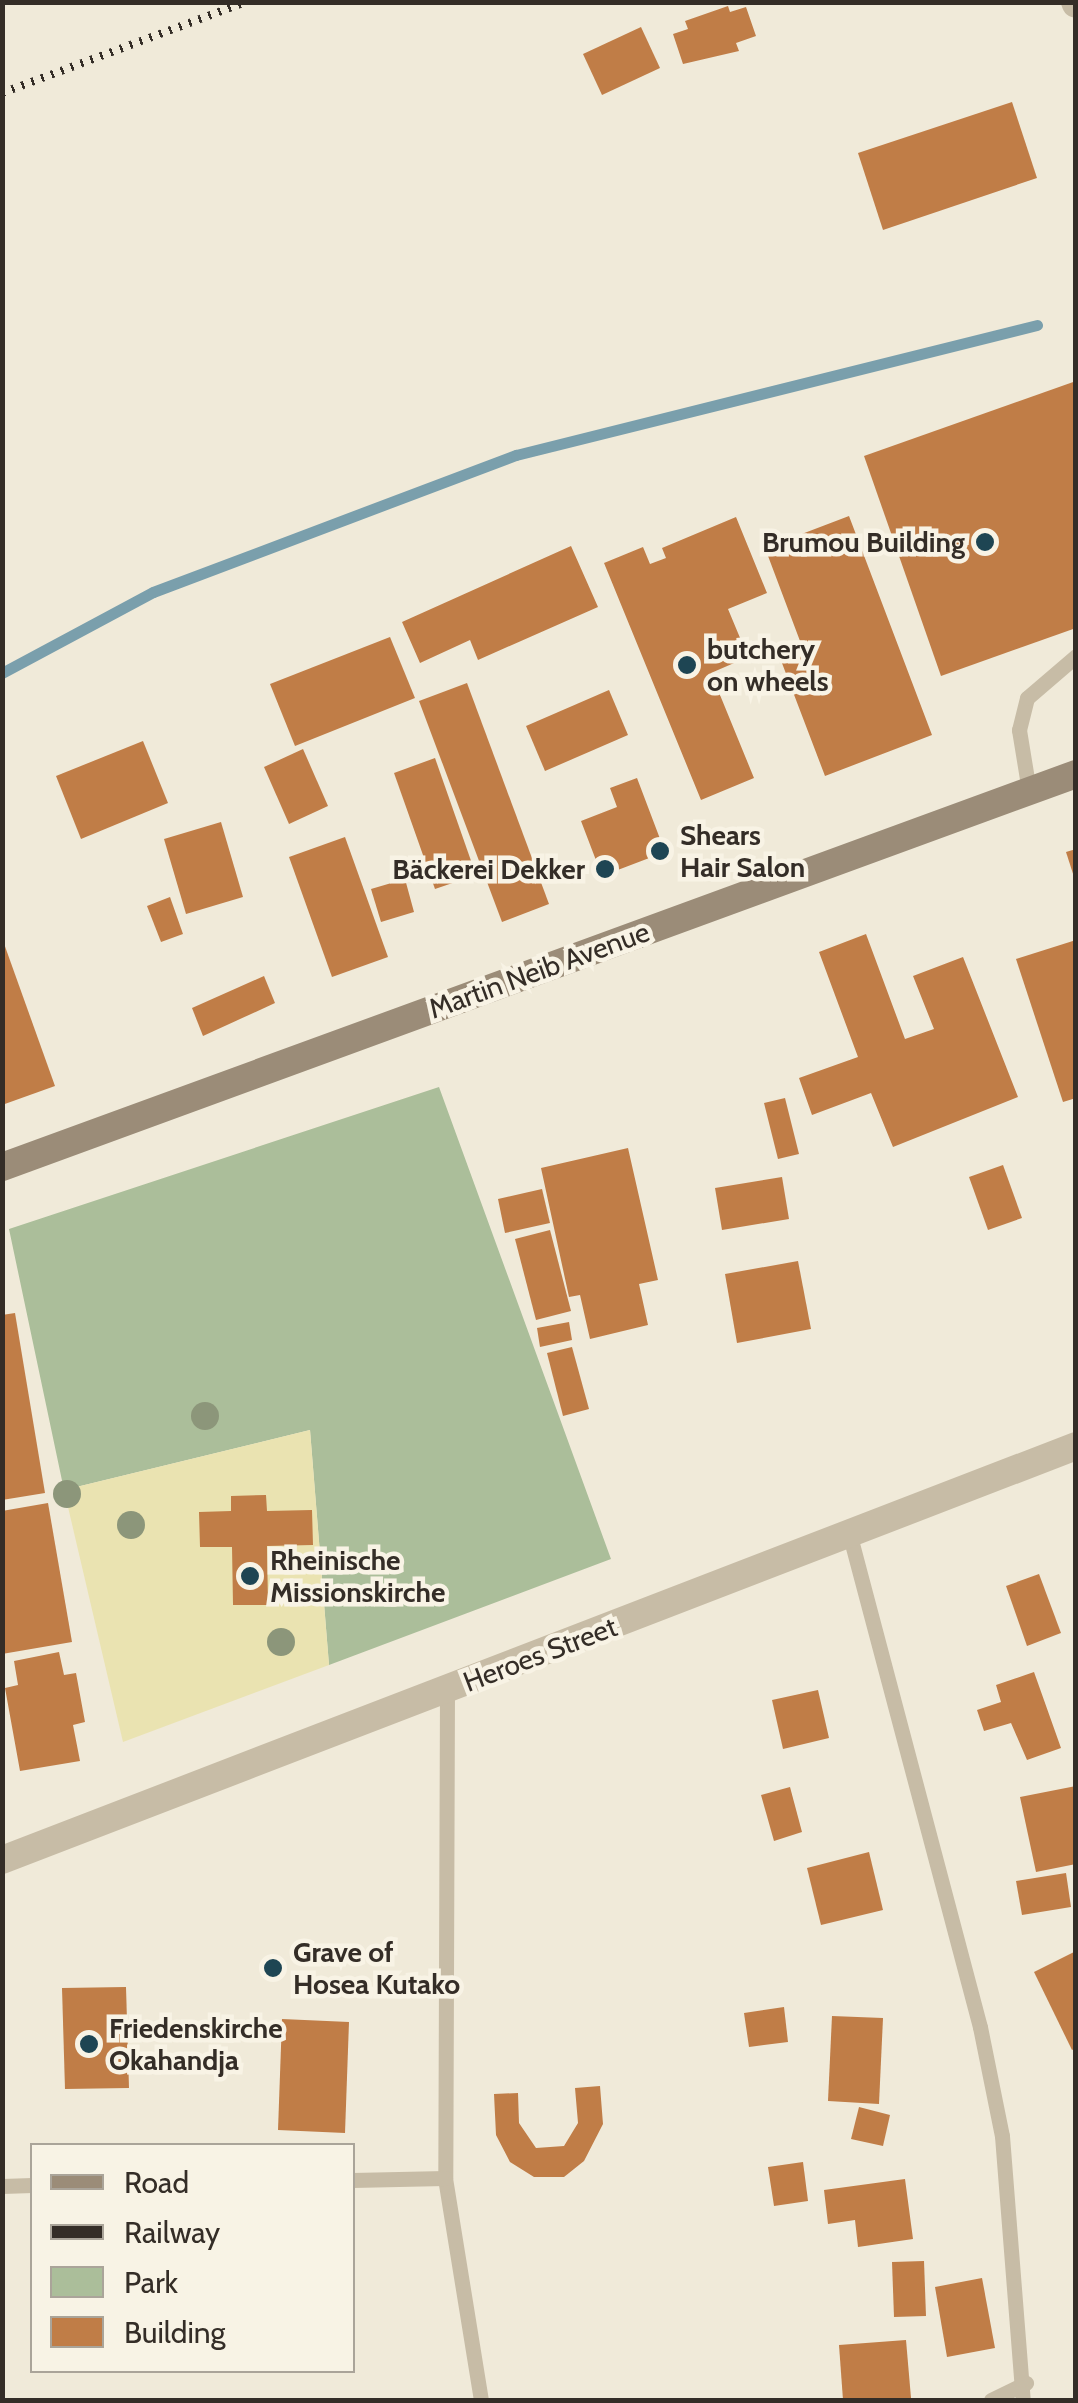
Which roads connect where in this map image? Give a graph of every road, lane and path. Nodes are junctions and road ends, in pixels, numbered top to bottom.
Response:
1 (1076, 656) edge
2 (1076, 774) edge
3 (1029, 791) junction
4 (2, 1167) edge
5 (1076, 1446) edge
6 (850, 1536) junction
7 (447, 1690) junction
8 (2, 1860) edge
9 (445, 2178) junction
10 (355, 2180) edge
11 (30, 2185) edge
12 (2, 2186) edge
13 (1026, 2383) junction
14 (482, 2400) edge
15 (991, 2400) edge
16 (1023, 2400) edge

1 - 3 lane
2 - 3 main road, Martin Neib Avenue
3 - 4 main road, Martin Neib Avenue
5 - 6 street, Heroes Street
6 - 7 street, Heroes Street
6 - 13 lane
7 - 8 street, Heroes Street
7 - 9 lane
9 - 10 lane
9 - 14 lane
11 - 12 lane
13 - 15 lane
13 - 16 lane

